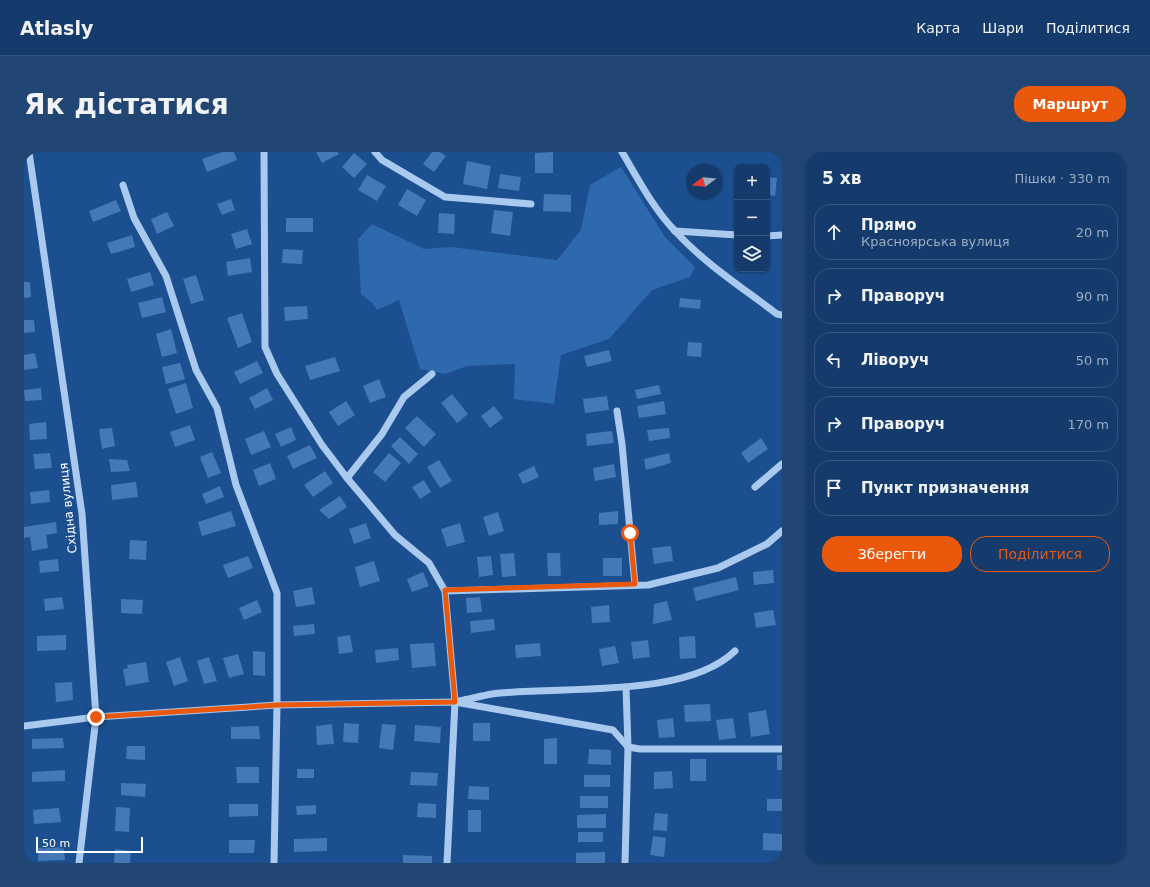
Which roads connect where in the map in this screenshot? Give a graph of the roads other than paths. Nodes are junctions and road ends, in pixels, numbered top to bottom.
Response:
1 (29, 152) edge
2 (264, 152) edge
3 (375, 152) edge
4 (622, 152) edge
5 (123, 185) dead end
6 (532, 204) dead end
7 (675, 231) junction
8 (734, 235) edge
9 (782, 315) edge
10 (432, 374) dead end
11 (617, 411) dead end
12 (782, 464) edge
13 (347, 478) junction
14 (755, 487) dead end
15 (782, 531) edge
16 (635, 584) junction
17 (445, 590) junction
18 (735, 651) dead end
19 (626, 687) junction
20 (455, 702) junction
21 (277, 705) junction
22 (96, 717) junction
23 (24, 726) edge
24 (628, 746) junction
25 (782, 749) edge
26 (79, 863) edge
27 (274, 863) edge
28 (447, 863) edge
29 (625, 863) edge

1 - 22 street, Східна вулиця
2 - 13 street
3 - 6 street
4 - 7 street
5 - 21 street
7 - 8 street
7 - 9 street
10 - 13 street
11 - 16 street
12 - 14 street
13 - 17 street
15 - 16 street
16 - 17 street
17 - 20 street
18 - 19 street
19 - 20 street
19 - 24 street
20 - 21 street
20 - 24 street
20 - 28 street
21 - 22 street
21 - 27 street
22 - 23 street
22 - 26 street, Східна вулиця
24 - 25 street
24 - 29 street

